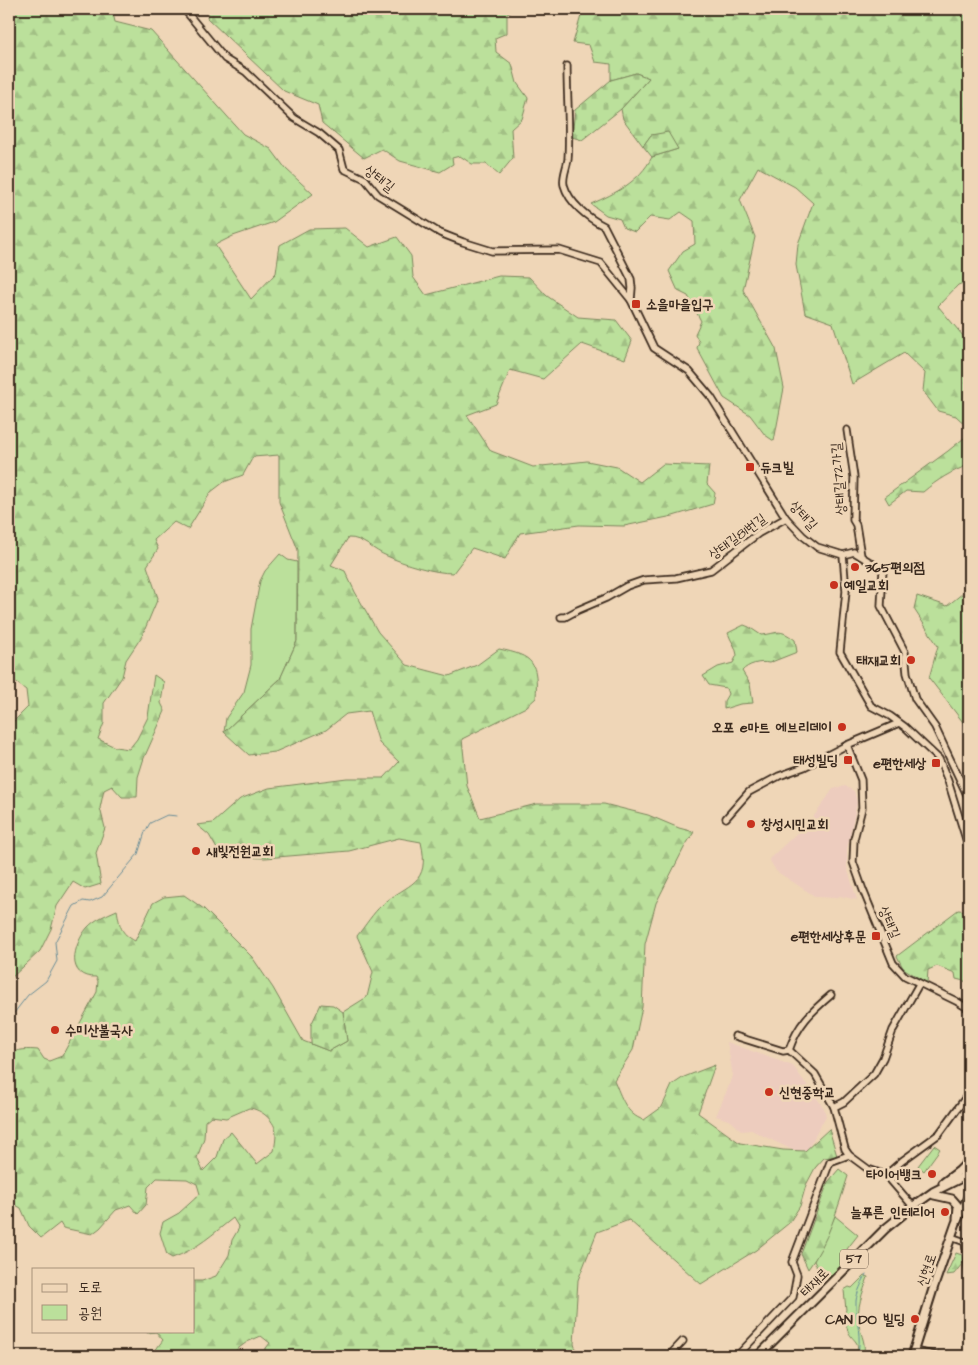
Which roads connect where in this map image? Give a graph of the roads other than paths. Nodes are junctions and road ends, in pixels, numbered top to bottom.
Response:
1 (184, 9) edge
2 (567, 66) dead end
3 (631, 300) junction
4 (847, 430) dead end
5 (786, 518) junction
6 (843, 555) junction
7 (861, 556) junction
8 (561, 617) dead end
9 (899, 723) junction
10 (847, 745) junction
11 (944, 748) junction
12 (933, 754) junction
13 (969, 799) edge
14 (726, 818) dead end
15 (969, 849) edge
16 (919, 984) junction
17 (831, 995) dead end
18 (969, 1009) edge
19 (735, 1036) dead end
20 (790, 1050) junction
21 (969, 1093) edge
22 (834, 1107) junction
23 (849, 1155) junction
24 (969, 1161) edge
25 (886, 1174) junction
26 (966, 1178) edge
27 (931, 1194) junction
28 (969, 1194) edge
29 (911, 1204) junction
30 (969, 1204) edge
31 (956, 1223) junction
32 (885, 1229) junction
33 (951, 1237) junction
34 (969, 1275) edge
35 (683, 1341) dead end
36 (912, 1353) edge
37 (669, 1356) edge
38 (737, 1356) edge
39 (758, 1356) edge
40 (762, 1356) edge
41 (940, 1356) edge

1 - 3 street, 상태길
2 - 3 street, 상태길
3 - 5 street, 상태길
4 - 7 street, 상태길72가길
5 - 6 street, 상태길
5 - 8 street, 상태길81번길
6 - 7 street, 상태길
6 - 9 street
7 - 11 street
9 - 10 street
9 - 12 street
10 - 14 street
10 - 16 street, 상태길
11 - 12 street
11 - 13 street
12 - 15 street
16 - 18 street, 상태길
16 - 22 street
17 - 20 street
19 - 20 street
20 - 22 street
21 - 25 street
22 - 23 street
23 - 25 street
23 - 38 street
24 - 27 main road
25 - 29 street
26 - 27 main road, 태재로 / 57
27 - 29 main road
27 - 31 main road
27 - 32 main road, 태재로 / 57
27 - 40 main road, 태재로 / 57
28 - 31 main road, 신현로
29 - 32 main road
30 - 31 main road
31 - 33 main road, 신현로
32 - 39 main road, 태재로 / 57
33 - 34 street
33 - 36 main road, 신현로
35 - 37 street
36 - 41 street

